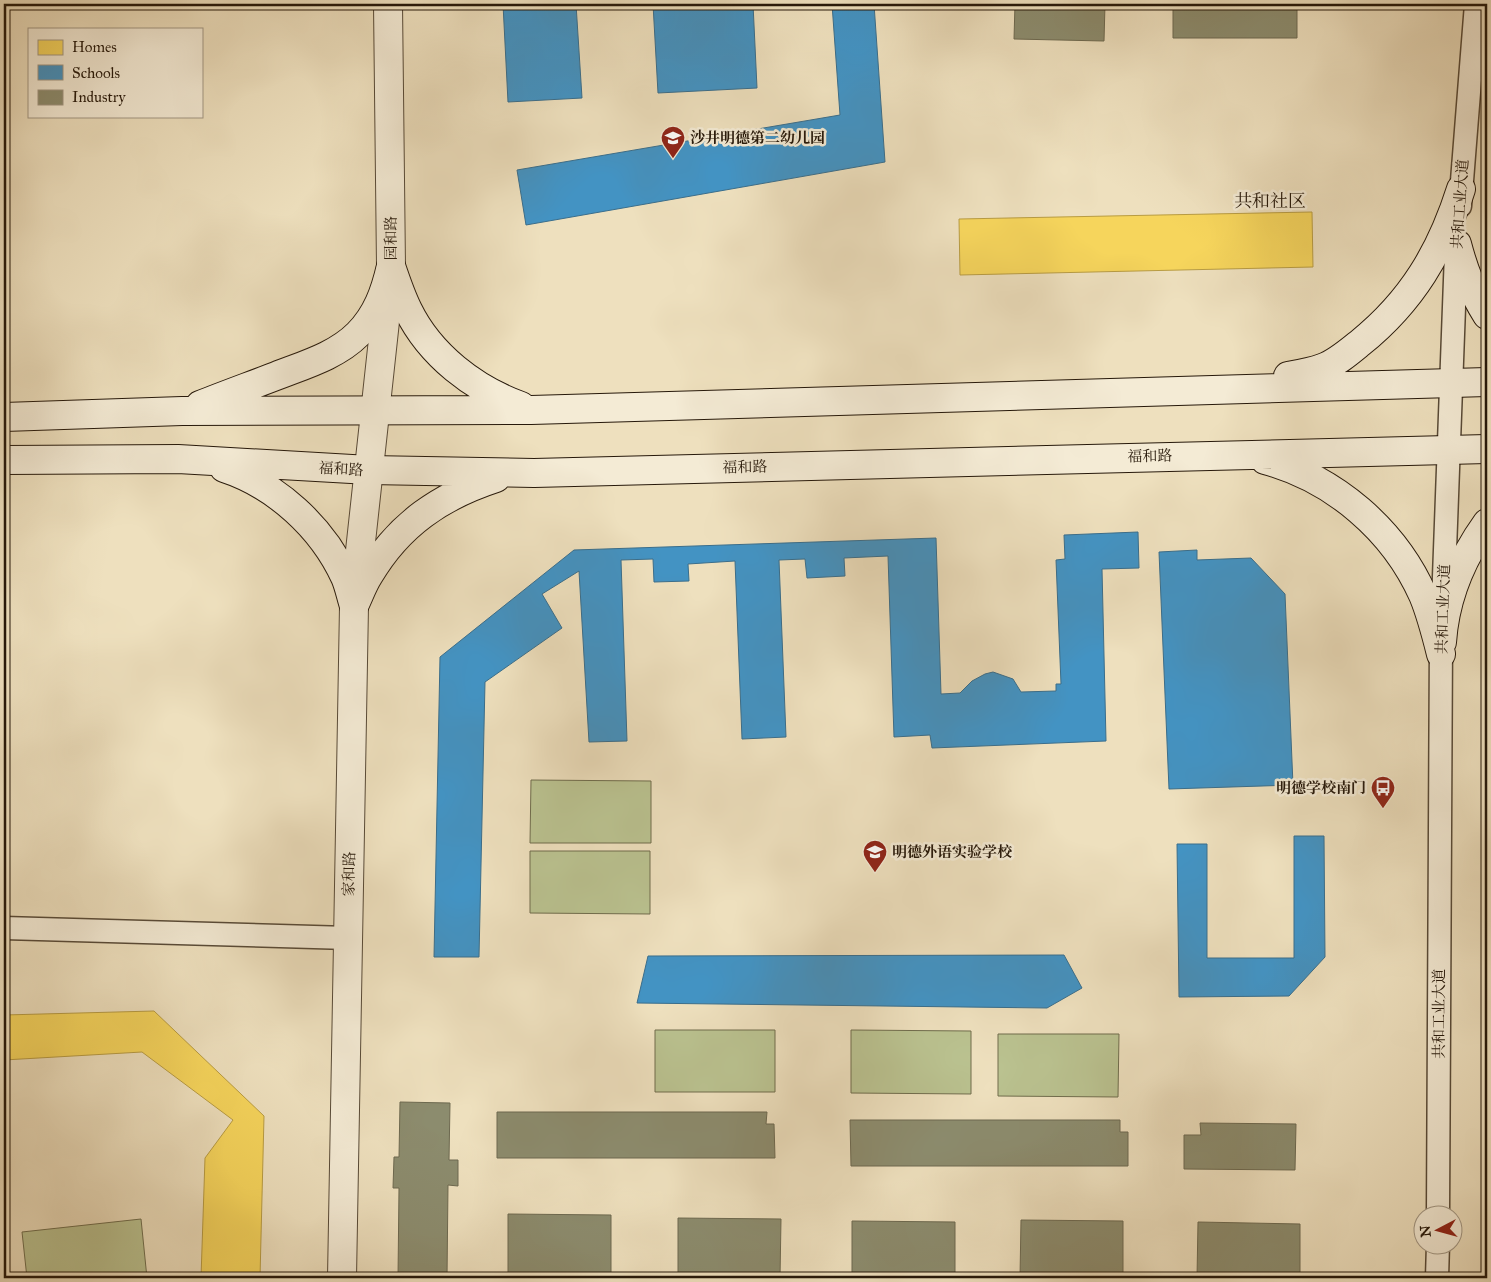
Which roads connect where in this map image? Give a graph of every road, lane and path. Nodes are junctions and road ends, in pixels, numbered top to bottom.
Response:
1 (388, 4) edge
2 (1476, 4) edge
3 (1461, 189) junction
4 (1457, 244) junction
5 (391, 266) junction
6 (1487, 315) edge
7 (1487, 382) edge
8 (1451, 383) junction
9 (1236, 389) junction
10 (531, 410) junction
11 (182, 411) junction
12 (376, 411) junction
13 (4, 417) edge
14 (1487, 449) edge
15 (1448, 450) junction
16 (1238, 454) junction
17 (4, 460) edge
18 (203, 461) junction
19 (369, 470) junction
20 (534, 473) junction
21 (1487, 524) edge
22 (354, 606) junction
23 (1441, 654) junction
24 (4, 928) edge
25 (348, 938) junction
26 (1438, 1204) edge
27 (1438, 1254) edge
28 (342, 1278) edge
29 (1437, 1278) edge

1 - 5 main road, 园和路
2 - 3 street, 共和工业大道
3 - 4 street, 共和工业大道
3 - 9 main road
4 - 6 main road
4 - 8 street, 共和工业大道
5 - 10 main road
5 - 11 main road
5 - 12 main road, 园和路
7 - 8 main road
8 - 9 main road
8 - 15 street, 共和工业大道
9 - 10 main road
10 - 12 main road
11 - 12 main road
11 - 13 main road
12 - 19 main road, 园和路
14 - 15 main road, 福和路
15 - 16 main road, 福和路
15 - 23 street, 共和工业大道
16 - 20 main road, 福和路
16 - 23 main road
17 - 18 main road, 福和路
18 - 19 main road, 福和路
18 - 22 main road
19 - 20 main road, 福和路
19 - 22 main road, 家和路
20 - 22 main road
21 - 23 main road
22 - 25 main road, 家和路
23 - 26 street, 共和工业大道
24 - 25 street
25 - 28 main road, 家和路
27 - 29 street

